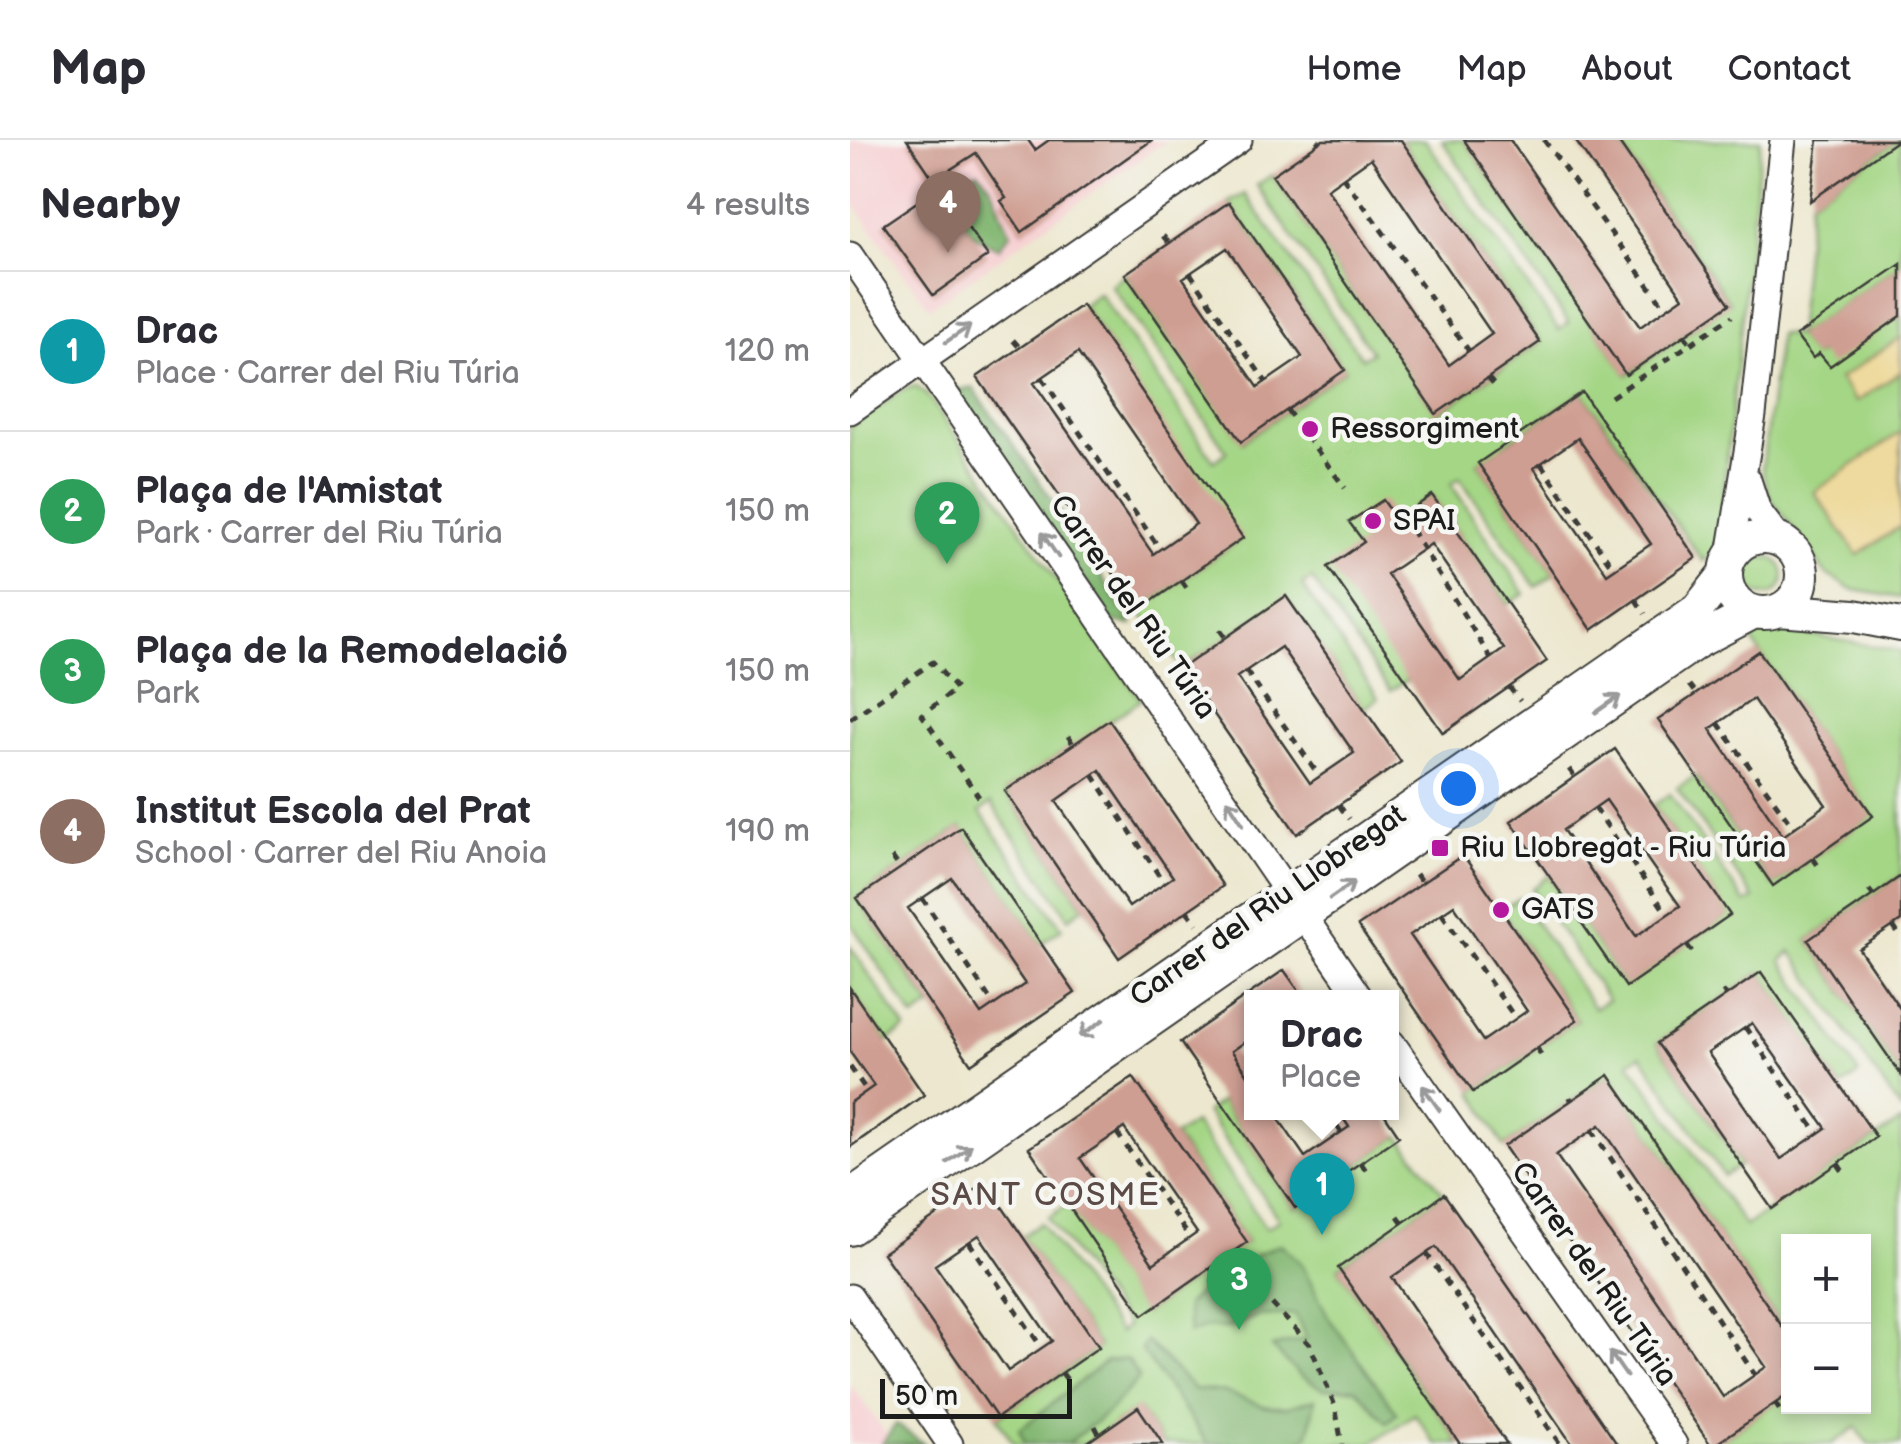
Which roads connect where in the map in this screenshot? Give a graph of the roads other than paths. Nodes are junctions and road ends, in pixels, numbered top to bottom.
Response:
1 (1239, 140) edge
2 (1783, 140) edge
3 (850, 256) edge
4 (923, 358) junction
5 (850, 411) edge
6 (1747, 460) junction
7 (1781, 541) junction
8 (1728, 567) junction
9 (1802, 569) junction
10 (1767, 611) junction
11 (1854, 616) junction
12 (1901, 625) edge
13 (1296, 905) junction
14 (1354, 990) edge
15 (1399, 1053) edge
16 (850, 1196) edge
17 (850, 1230) edge
18 (850, 1297) edge
19 (950, 1444) edge
20 (1674, 1444) edge

4 -> 1 street
2 - 6 street
3 - 4 street, Carrer del Riu Túria
4 - 5 street
13 -> 4 street, Carrer del Riu Túria
6 - 7 street
6 - 8 street
7 - 8 street
7 - 9 street
8 - 10 street
8 - 13 street, Carrer del Riu Llobregat
9 - 10 street
9 - 11 street
10 - 11 street
13 -> 10 street, Carrer del Riu Llobregat
11 - 12 street
13 - 14 street, Carrer del Riu Túria
13 -> 16 street, Carrer del Riu Llobregat
17 -> 13 street, Carrer del Riu Llobregat
20 -> 15 street, Carrer del Riu Túria
18 - 19 street

